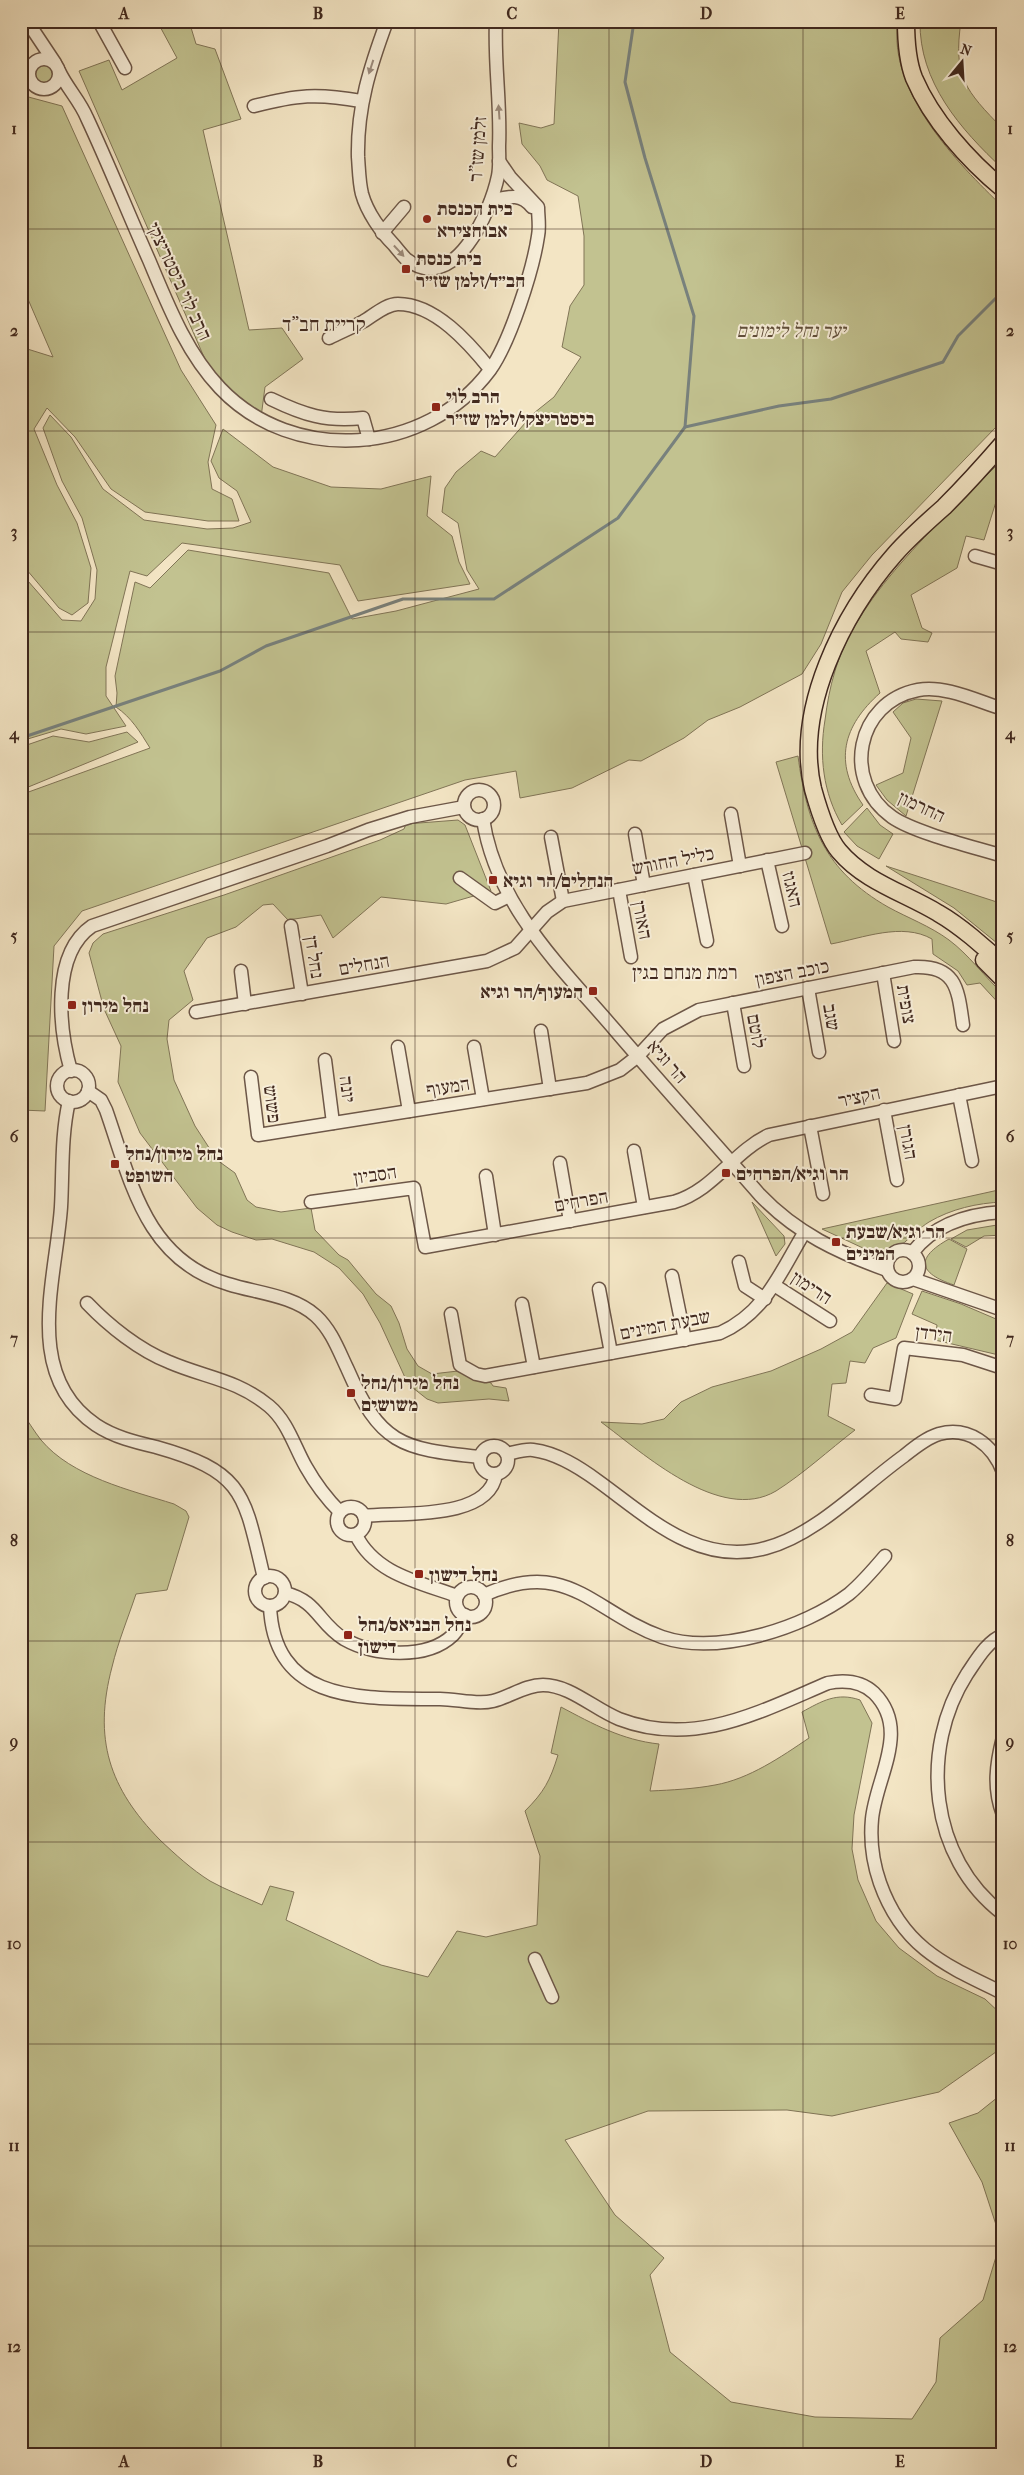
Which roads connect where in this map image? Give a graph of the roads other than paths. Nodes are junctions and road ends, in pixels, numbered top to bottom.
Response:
1 (99, 21) edge
2 (387, 21) edge
3 (496, 21) edge
4 (906, 21) edge
5 (30, 27) edge
6 (30, 66) edge
7 (125, 68) dead end
8 (58, 69) junction
9 (21, 79) edge
10 (39, 87) junction
11 (361, 101) junction
12 (254, 106) dead end
13 (84, 110) junction
14 (499, 161) junction
15 (1003, 189) edge
16 (491, 201) junction
17 (404, 207) dead end
18 (538, 215) junction
19 (382, 233) junction
20 (330, 338) dead end
21 (490, 369) junction
22 (271, 399) dead end
23 (369, 439) junction
24 (1003, 443) edge
25 (975, 556) dead end
26 (1003, 564) edge
27 (1003, 709) edge
28 (464, 807) junction
29 (731, 814) dead end
30 (483, 819) junction
31 (635, 834) dead end
32 (551, 837) dead end
33 (805, 852) dead end
34 (1003, 856) edge
35 (767, 860) junction
36 (740, 866) junction
37 (694, 875) junction
38 (460, 878) dead end
39 (644, 885) junction
40 (619, 890) junction
41 (509, 896) junction
42 (563, 902) junction
43 (939, 914) junction
44 (291, 926) dead end
45 (782, 926) dead end
46 (531, 932) junction
47 (707, 941) dead end
48 (631, 957) dead end
49 (1003, 965) edge
50 (241, 972) dead end
51 (883, 973) junction
52 (1003, 979) edge
53 (808, 988) junction
54 (302, 994) junction
55 (733, 1003) junction
56 (246, 1004) junction
57 (196, 1012) dead end
58 (963, 1025) dead end
59 (541, 1032) dead end
60 (894, 1040) dead end
61 (398, 1046) dead end
62 (474, 1047) dead end
63 (819, 1052) dead end
64 (638, 1056) junction
65 (325, 1060) dead end
66 (744, 1066) dead end
67 (71, 1071) junction
68 (251, 1077) dead end
69 (1003, 1086) edge
70 (550, 1089) junction
71 (88, 1091) junction
72 (959, 1095) junction
73 (482, 1100) junction
74 (69, 1101) junction
75 (884, 1110) junction
76 (409, 1111) junction
77 (334, 1123) junction
78 (810, 1126) junction
79 (258, 1135) joint
80 (634, 1151) dead end
81 (972, 1161) dead end
82 (560, 1163) dead end
83 (733, 1164) junction
84 (486, 1176) dead end
85 (897, 1180) dead end
86 (823, 1194) dead end
87 (312, 1202) dead end
88 (644, 1207) junction
89 (1003, 1212) edge
90 (570, 1221) junction
91 (804, 1233) junction
92 (495, 1235) junction
93 (425, 1248) joint
94 (912, 1253) junction
95 (739, 1262) dead end
96 (887, 1270) junction
97 (672, 1276) dead end
98 (913, 1279) junction
99 (774, 1285) junction
100 (598, 1288) dead end
101 (765, 1299) junction
102 (87, 1303) dead end
103 (522, 1304) dead end
104 (1003, 1310) edge
105 (451, 1314) dead end
106 (830, 1321) dead end
107 (685, 1340) junction
108 (611, 1353) junction
109 (534, 1367) junction
110 (1003, 1368) edge
111 (871, 1394) dead end
112 (507, 1454) junction
113 (480, 1457) junction
114 (1003, 1472) edge
115 (496, 1474) junction
116 (340, 1512) junction
117 (364, 1516) junction
118 (356, 1534) junction
119 (886, 1556) dead end
120 (264, 1578) junction
121 (285, 1593) junction
122 (484, 1595) junction
123 (457, 1596) junction
124 (270, 1606) junction
125 (465, 1615) junction
126 (1003, 1636) edge
127 (1003, 1737) edge
128 (1003, 1815) edge
129 (1003, 1914) edge
130 (536, 1959) dead end
131 (1003, 1993) edge
132 (552, 1997) dead end

1 - 7 street
2 -> 11 street, זלמן שז"ר
14 -> 3 street, זלמן שז"ר
4 - 15 main road
5 - 6 street
5 - 8 street, הרב לוי ביסטריצקי
6 - 8 street
6 - 10 street
8 - 10 street
8 - 13 street, הרב לוי ביסטריצקי
9 - 10 street, הרב לוי ביסטריצקי
10 - 13 street, הרב לוי ביסטריצקי
11 - 12 street
11 - 19 street, זלמן שז"ר
13 - 23 street, הרב לוי ביסטריצקי
14 - 16 street, זלמן שז"ר
14 - 18 street, הרב לוי ביסטריצקי
16 - 18 street
19 -> 16 street, זלמן שז"ר
17 - 19 street
18 - 21 street, הרב לוי ביסטריצקי
20 - 21 street
21 - 23 street, הרב לוי ביסטריצקי
22 - 23 street
24 - 43 main road
25 - 26 street
27 - 34 street, החרמון
28 - 30 street
28 - 30 street
28 - 67 street
29 - 36 street
30 - 41 street, הר וגיא
31 - 39 street
32 - 42 street
33 - 35 street, כליל החורש
35 - 36 street, כליל החורש
35 - 45 street, האגוז
36 - 37 street, כליל החורש
37 - 39 street, כליל החורש
37 - 47 street
38 - 41 street
39 - 40 street, כליל החורש
40 - 42 street, כליל החורש
40 - 48 street, האורן
41 - 46 street, הר וגיא
42 - 46 street, כליל החורש
43 - 49 main road
43 - 52 main road
44 - 54 street, נחל דן
46 - 54 street, הנחלים
46 - 64 street, הר וגיא
50 - 56 street
51 - 53 street, כוכב הצפון
51 - 58 street, כוכב הצפון
51 - 60 street, צופית
53 - 55 street, כוכב הצפון
53 - 63 street, שגב
54 - 56 street, הנחלים
55 - 64 street, כוכב הצפון
55 - 66 street, לוטם
56 - 57 street, הנחלים
59 - 70 street
61 - 76 street
62 - 73 street
64 - 70 street, המעוף
64 - 83 street, הר וגיא
65 - 77 street, יונה
67 - 71 street
67 - 74 street
68 - 79 street, פשוש
69 - 72 street, הקציר
70 - 73 street, המעוף
71 - 74 street
71 - 113 street
72 - 75 street, הקציר
72 - 81 street
73 - 76 street, המעוף
74 - 120 street
75 - 78 street, הקציר
75 - 85 street, הגורן
76 - 77 street, המעוף
77 - 79 street, המעוף
78 - 83 street, הקציר
78 - 86 street
80 - 88 street
82 - 90 street
83 - 88 street, הפרחים
83 - 91 street, הר וגיא
84 - 92 street
87 - 93 street, הסביון
88 - 90 street, הפרחים
89 - 94 street
90 - 92 street, הפרחים
91 - 96 street, הר וגיא
91 - 99 street, שבעת המינים
92 - 93 street, הפרחים
94 - 96 street
94 - 98 street
95 - 101 street, הרימון
96 - 98 street
97 - 107 street
98 - 104 street
99 - 101 street, שבעת המינים
99 - 106 street, הרימון
100 - 108 street
101 - 107 street, שבעת המינים
102 - 116 street
103 - 109 street
105 - 109 street, שבעת המינים
107 - 108 street, שבעת המינים
108 - 109 street, שבעת המינים
110 - 111 street, הירדן
112 - 113 street
112 - 114 street
112 - 115 street
113 - 115 street
115 - 117 street
116 - 117 street
116 - 118 street
117 - 118 street
118 - 123 street
119 - 122 street
120 - 121 street
120 - 124 street
121 - 124 street
121 - 125 street
122 - 123 street
122 - 125 street
123 - 125 street
124 - 131 street
126 - 129 street
127 - 128 street
130 - 132 street

